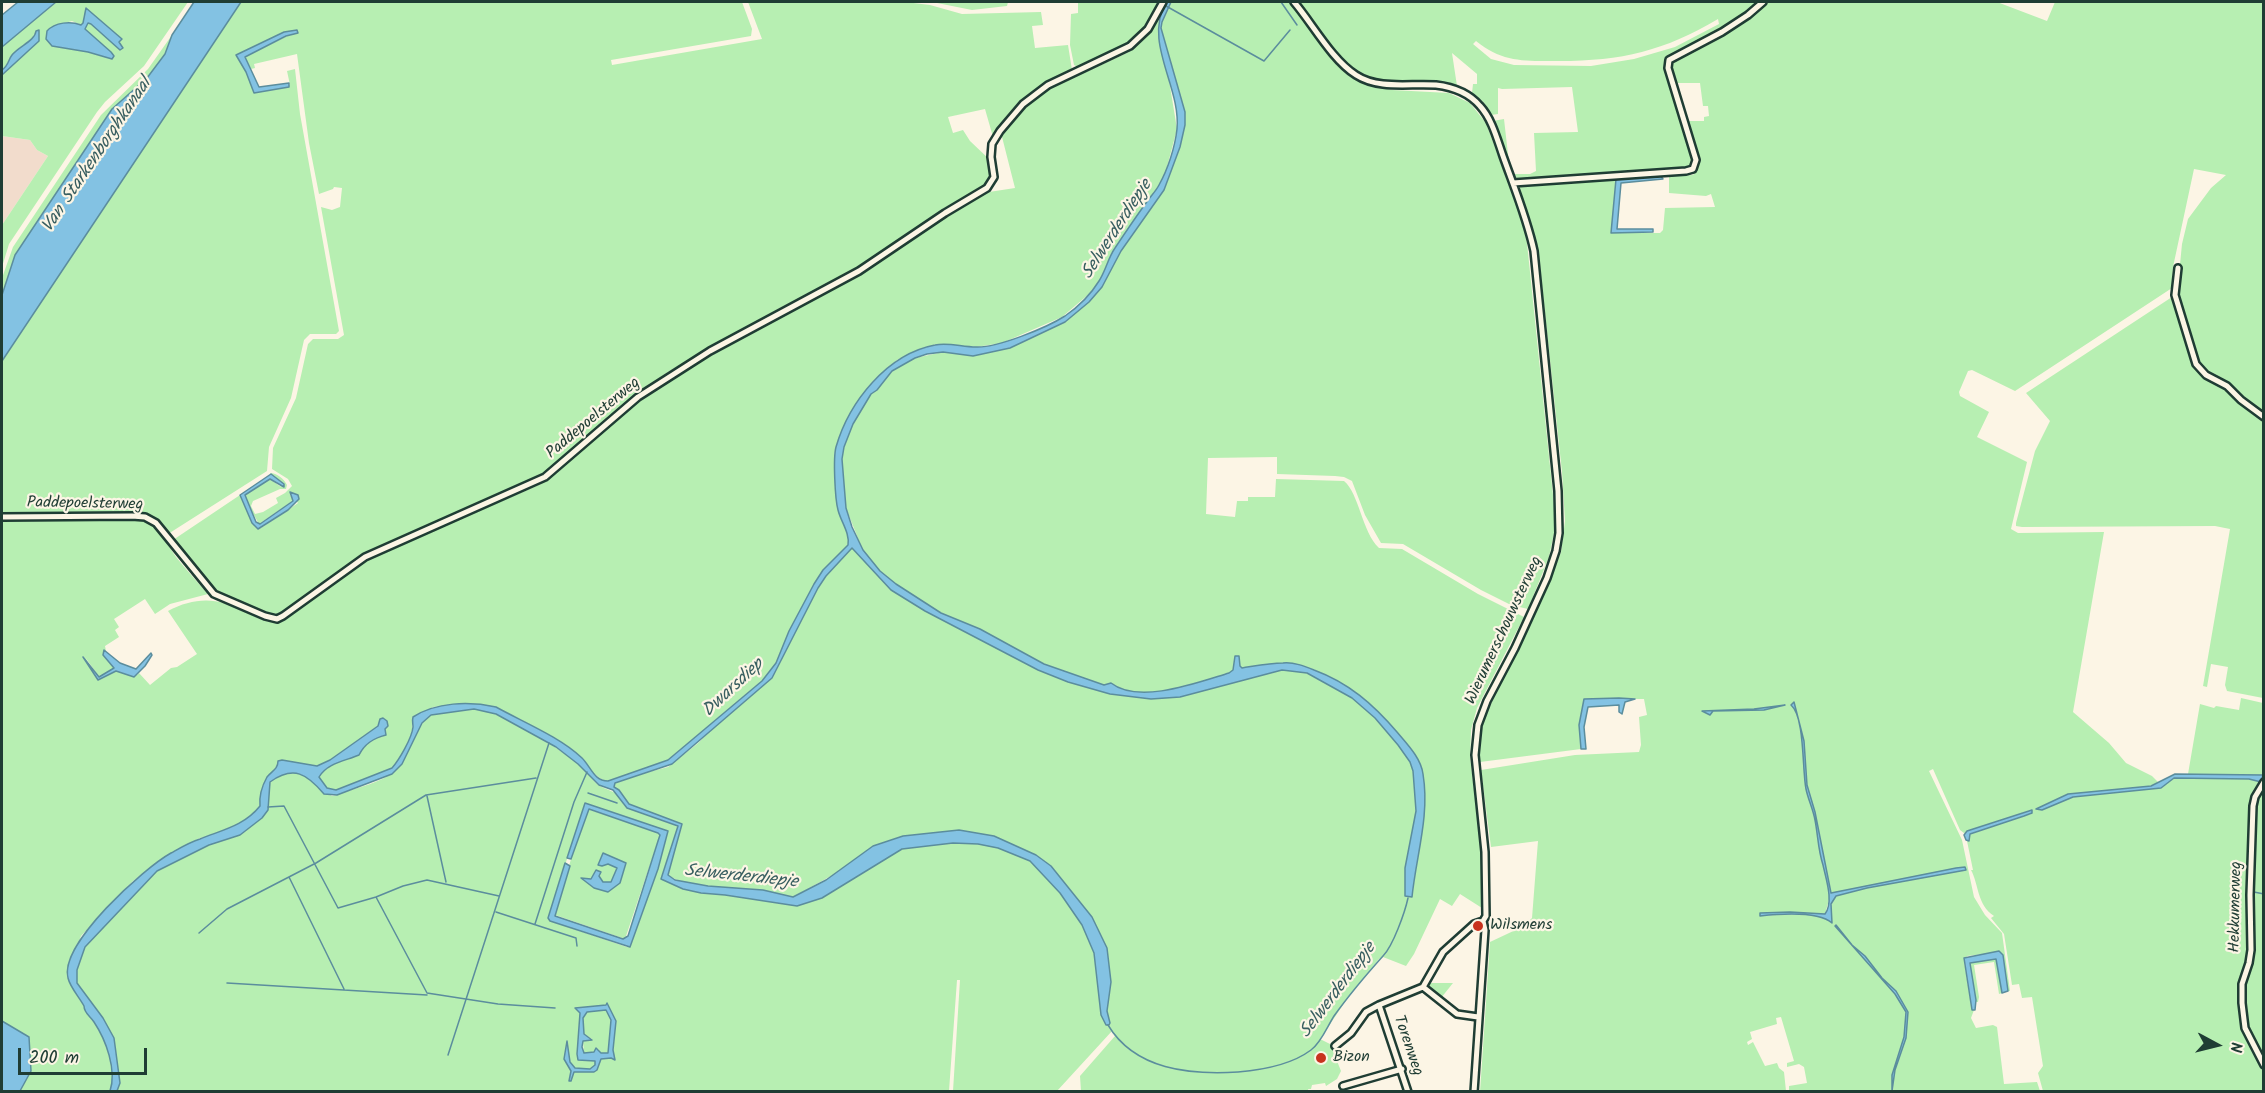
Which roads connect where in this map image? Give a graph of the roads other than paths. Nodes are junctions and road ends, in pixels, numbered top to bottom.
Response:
1 (1163, 2) edge
2 (1294, 2) edge
3 (1763, 2) edge
4 (1513, 183) junction
5 (2178, 268) dead end
6 (2264, 417) edge
7 (2, 517) edge
8 (2264, 782) edge
9 (1483, 921) junction
10 (1423, 987) junction
11 (1379, 1005) junction
12 (1478, 1017) junction
13 (1335, 1046) dead end
14 (2264, 1065) edge
15 (1402, 1069) junction
16 (1343, 1086) dead end
17 (1408, 1092) edge
18 (1474, 1092) edge

1 - 7 street, Paddepoelsterweg
2 - 4 street, Wierumerschouwsterweg
3 - 4 street
4 - 9 street, Wierumerschouwsterweg
5 - 6 street
8 - 14 street, Hekkumerweg
9 - 10 street
9 - 12 street, Wierumerschouwsterweg
10 - 11 street, Torenweg
10 - 12 street
11 - 13 street
11 - 15 street, Torenweg
12 - 18 street, Wierumerschouwsterweg
15 - 16 street
15 - 17 street, Torenweg

